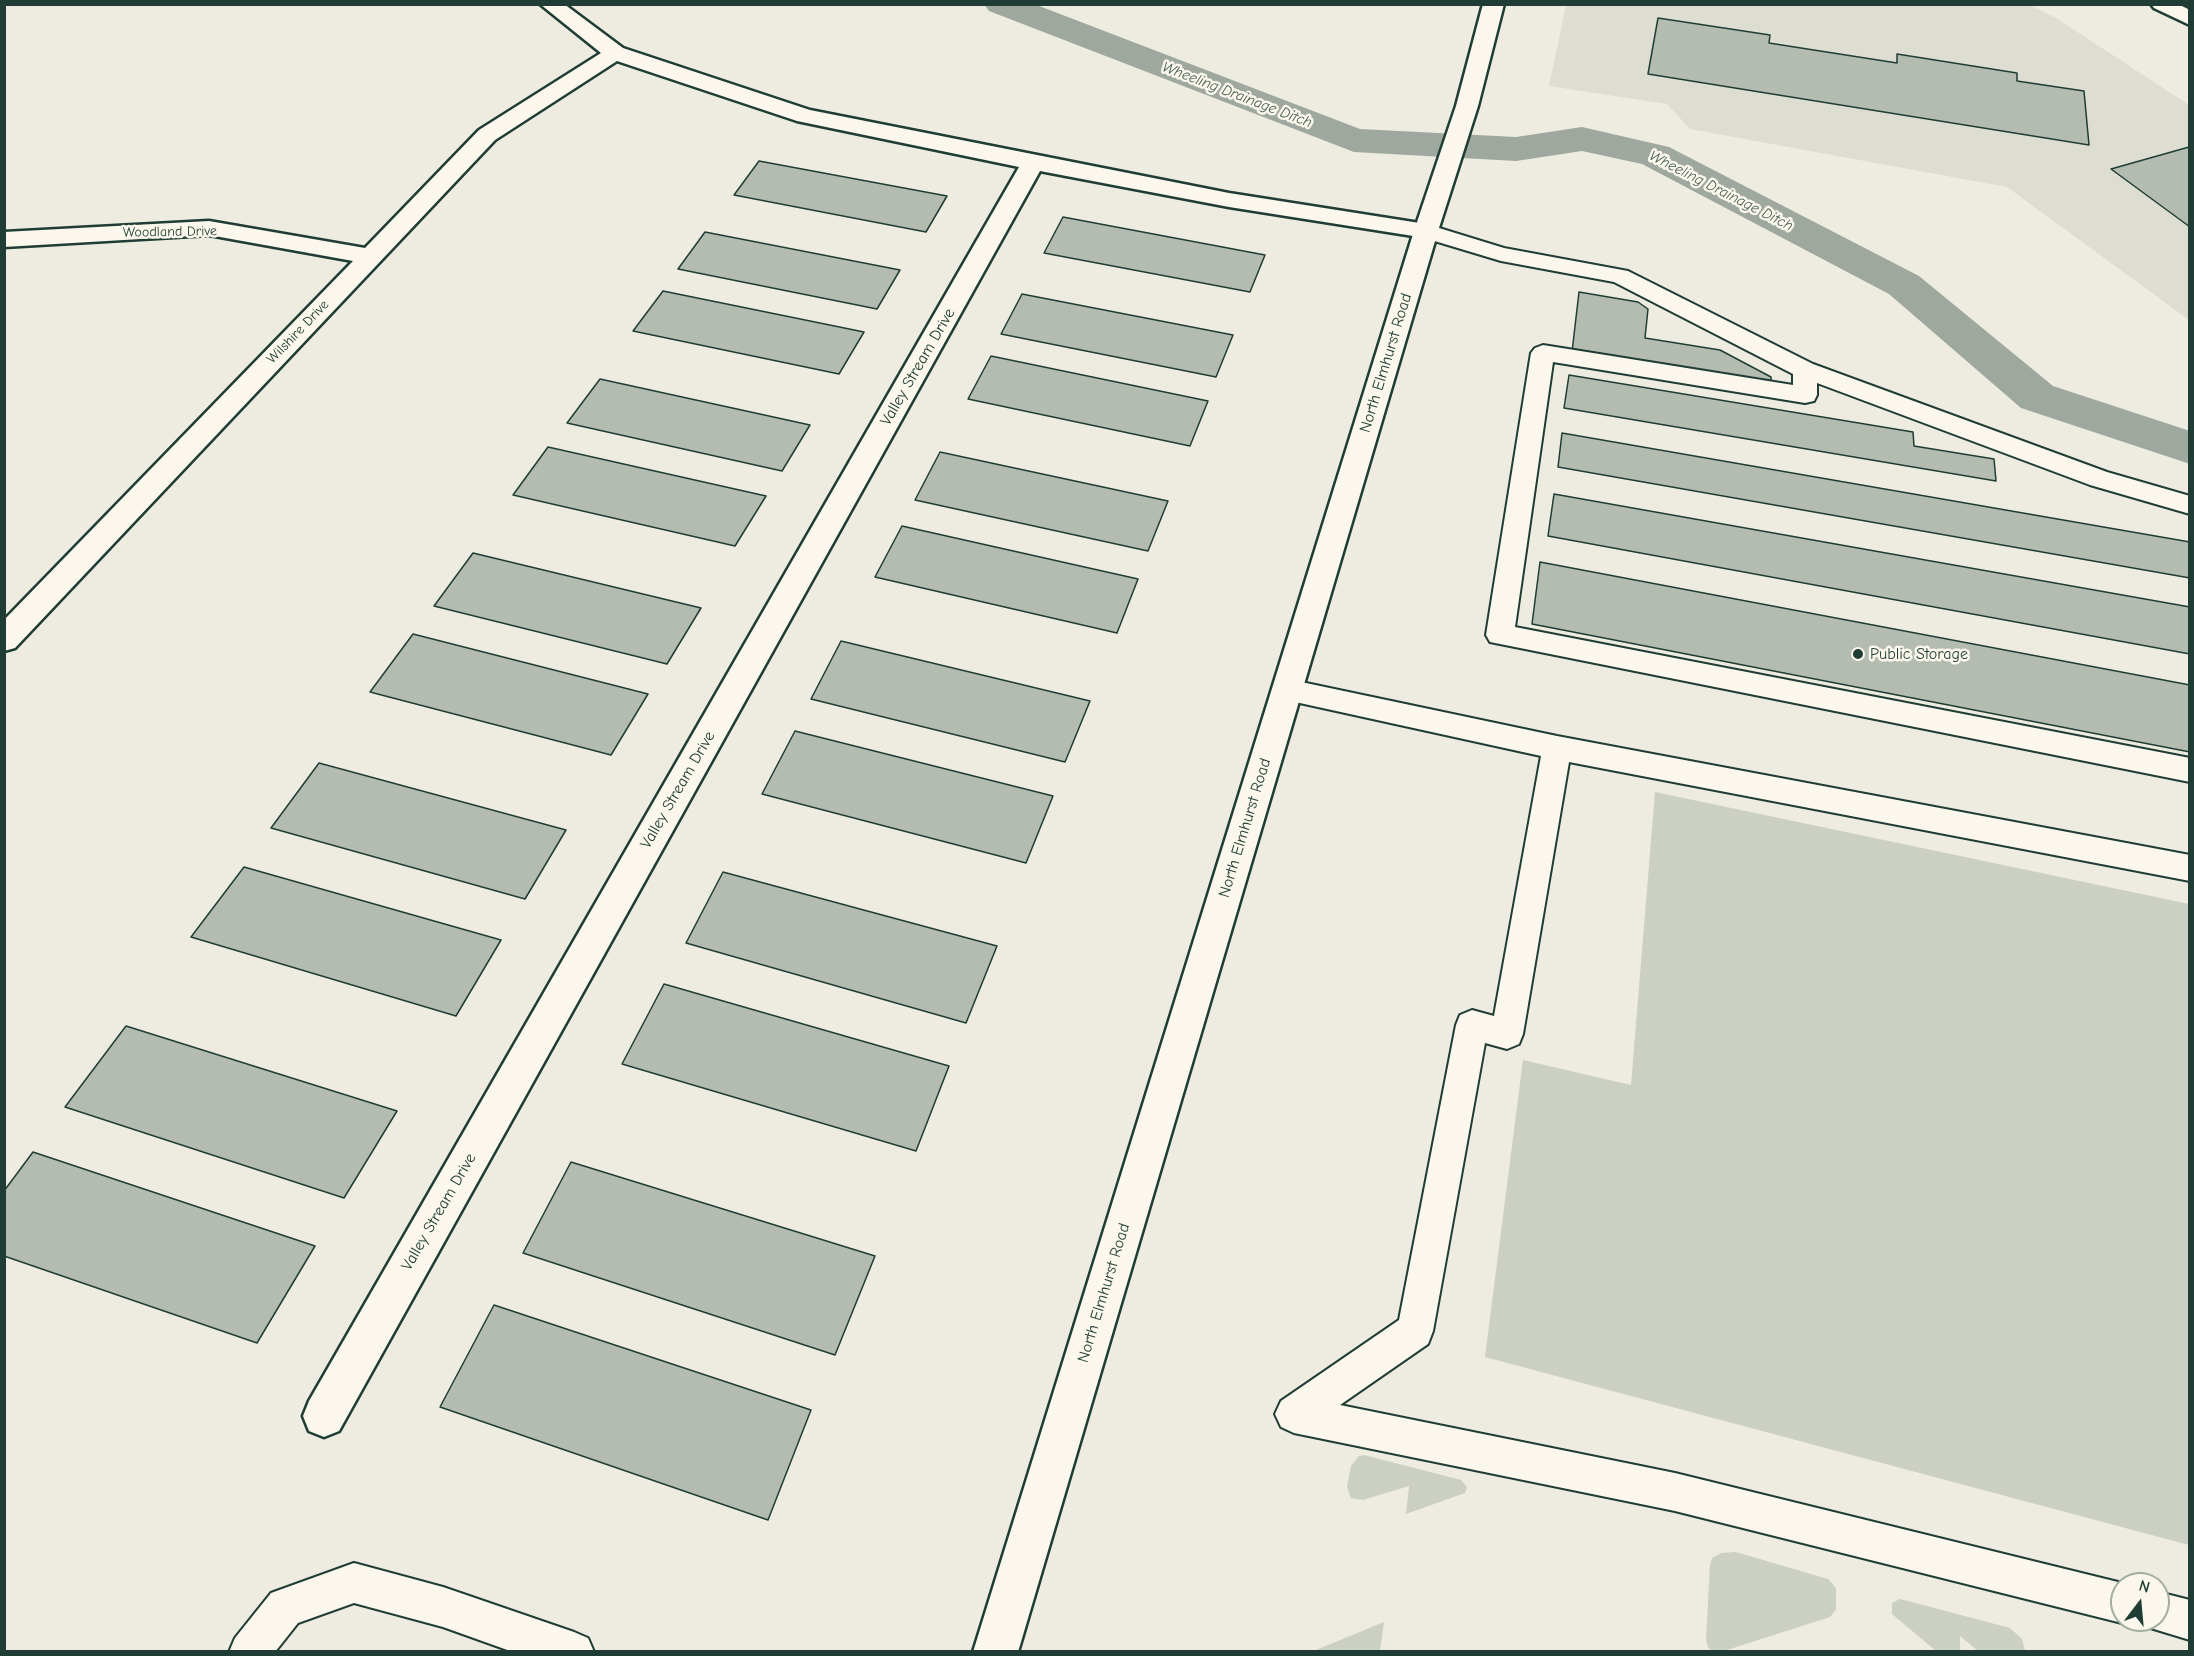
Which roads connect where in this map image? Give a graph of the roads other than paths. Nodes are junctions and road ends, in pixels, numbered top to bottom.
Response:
1 (549, 4) edge
2 (1494, 4) edge
3 (2161, 4) edge
4 (2190, 19) edge
5 (615, 53) junction
6 (1033, 163) junction
7 (1426, 231) junction
8 (4, 240) edge
9 (370, 256) junction
10 (1805, 370) junction
11 (2190, 505) edge
12 (4, 640) edge
13 (1287, 690) junction
14 (1557, 748) junction
15 (2190, 770) edge
16 (2190, 868) edge
17 (324, 1416) dead end
18 (2110, 1600) edge
19 (2170, 1615) edge
20 (2190, 1620) edge
21 (249, 1652) edge
22 (574, 1652) edge
23 (995, 1652) edge

1 - 5 street
2 - 7 street, North Elmhurst Road
3 - 4 street
5 - 6 street
5 - 9 street, Wilshire Drive
6 - 7 street
6 - 17 street, Valley Stream Drive
7 - 10 lane
7 - 13 street, North Elmhurst Road
8 - 9 street, Woodland Drive
9 - 12 street, Wilshire Drive
10 - 11 lane
10 - 15 lane
13 - 14 lane
13 - 23 street, North Elmhurst Road
14 - 16 lane
14 - 18 lane
19 - 20 lane
21 - 22 lane

